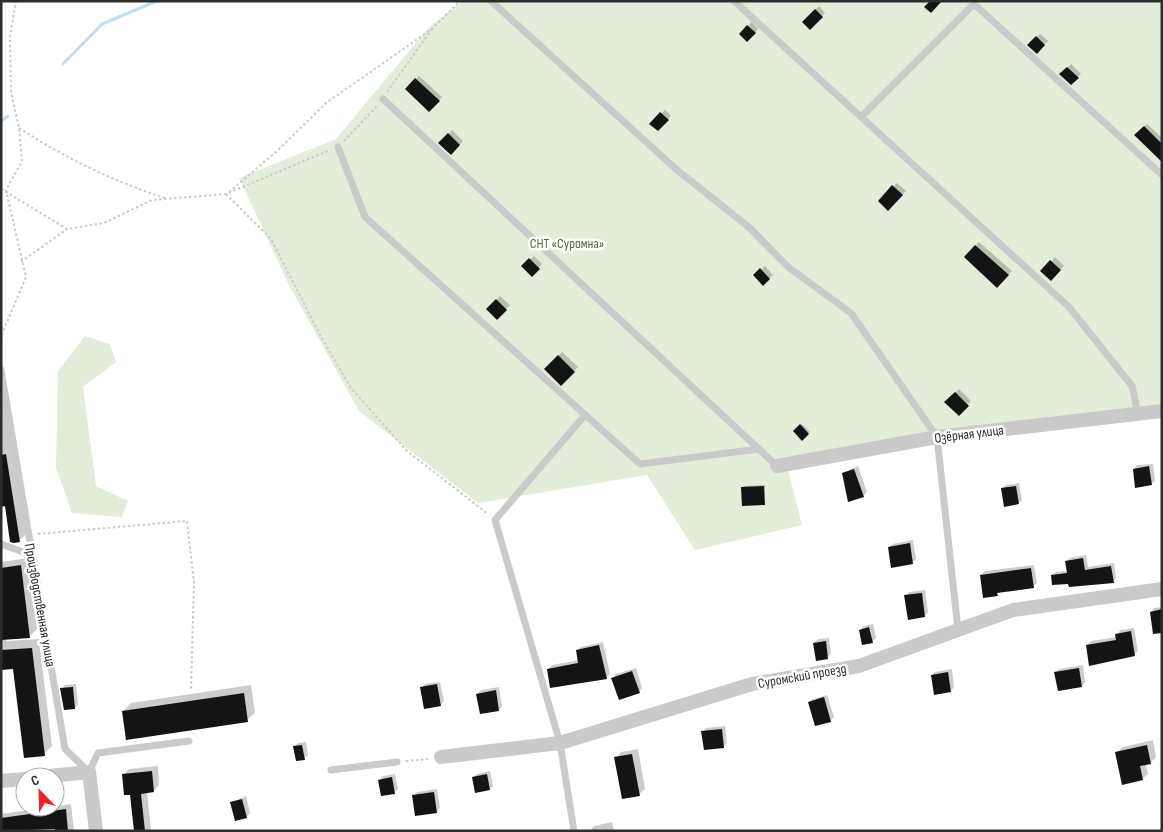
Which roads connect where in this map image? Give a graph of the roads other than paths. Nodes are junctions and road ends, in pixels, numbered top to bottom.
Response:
1 (491, 1) edge
2 (734, 1) edge
3 (975, 3) edge
4 (383, 99) road end
5 (861, 117) junction
6 (338, 147) road end
7 (1162, 175) edge
8 (1, 370) edge
9 (1162, 411) edge
10 (1138, 414) junction
11 (585, 415) junction
12 (937, 437) junction
13 (759, 448) junction
14 (778, 466) joint
15 (1, 544) edge
16 (34, 562) junction
17 (1162, 590) edge
18 (958, 630) junction
19 (47, 642) junction
20 (1, 645) edge
21 (189, 741) dead end
22 (560, 744) junction
23 (441, 757) road end
24 (397, 762) road end
25 (331, 770) dead end
26 (89, 772) junction
27 (65, 774) edge
28 (15, 779) edge
29 (1, 781) edge
30 (96, 831) edge
31 (574, 831) edge

1 - 12 lane
2 - 5 lane
3 - 5 lane
3 - 7 lane
4 - 13 lane
5 - 10 lane
6 - 11 lane
8 - 16 lane, Производственная улица
9 - 10 street, Озёрная улица
10 - 12 street, Озёрная улица
11 - 13 lane
11 - 22 lane
12 - 14 street, Озёрная улица
12 - 18 lane
13 - 14 lane
15 - 16 lane
16 - 19 lane, Производственная улица
17 - 18 street, Суромский проезд
18 - 22 street, Суромский проезд
19 - 20 lane
19 - 26 lane, Производственная улица
21 - 26 lane
22 - 23 street, Суромский проезд
22 - 31 lane
24 - 25 lane
26 - 27 street
26 - 30 street
28 - 29 street

